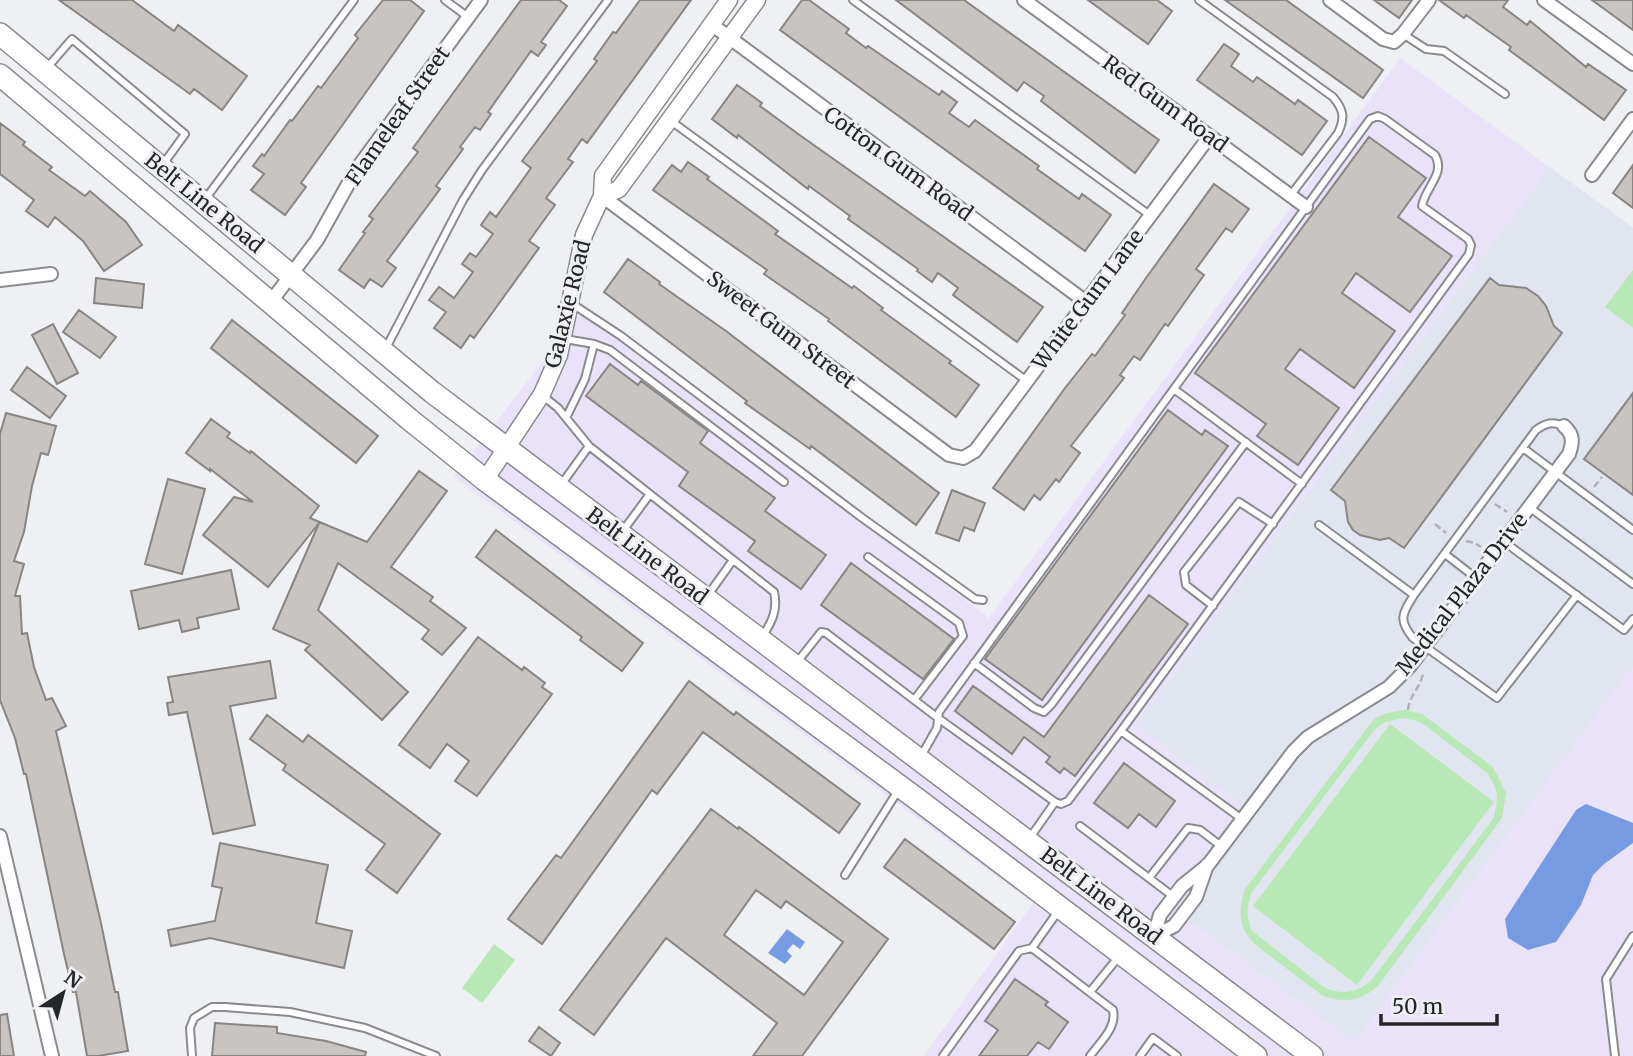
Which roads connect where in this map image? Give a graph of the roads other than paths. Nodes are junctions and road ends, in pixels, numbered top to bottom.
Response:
1 (354, 0) edge
2 (445, 0) edge
3 (481, 0) edge
4 (608, 0) edge
5 (729, 0) edge
6 (757, 0) edge
7 (853, 0) edge
8 (1024, 0) edge
9 (1199, 0) edge
10 (1330, 0) edge
11 (1429, 0) edge
12 (1545, 0) edge
13 (468, 17) junction
14 (711, 24) junction
15 (0, 34) edge
16 (1403, 34) junction
17 (729, 38) junction
18 (1633, 64) edge
19 (45, 71) junction
20 (0, 75) edge
21 (1505, 94) dead end
22 (1633, 119) edge
23 (669, 120) junction
24 (1209, 137) junction
25 (160, 168) junction
26 (1592, 175) dead end
27 (602, 196) junction
28 (1290, 196) junction
29 (203, 203) junction
30 (1306, 207) junction
31 (1151, 216) junction
32 (51, 274) dead end
33 (291, 275) junction
34 (0, 280) edge
35 (1086, 302) junction
36 (270, 303) junction
37 (570, 306) junction
38 (563, 339) junction
39 (594, 344) junction
40 (383, 353) junction
41 (1027, 381) junction
42 (1174, 389) junction
43 (542, 394) junction
44 (566, 418) junction
45 (1564, 426) joint
46 (1246, 442) junction
47 (589, 446) junction
48 (1522, 448) junction
49 (505, 449) junction
50 (963, 458) joint
51 (1555, 473) junction
52 (485, 480) junction
53 (784, 482) dead end
54 (1302, 484) junction
55 (558, 489) junction
56 (650, 494) junction
57 (1529, 508) junction
58 (1273, 524) junction
59 (1319, 524) dead end
60 (1633, 530) edge
61 (620, 536) junction
62 (1503, 541) junction
63 (1445, 554) junction
64 (868, 557) dead end
65 (733, 560) junction
66 (1476, 578) junction
67 (1633, 584) edge
68 (1414, 595) junction
69 (1577, 595) junction
70 (705, 600) junction
71 (983, 600) dead end
72 (1213, 606) junction
73 (1633, 619) edge
74 (760, 641) junction
75 (1426, 645) junction
76 (974, 663) junction
77 (794, 666) junction
78 (914, 700) junction
79 (938, 718) junction
80 (1121, 731) junction
81 (919, 759) junction
82 (900, 787) junction
83 (1055, 802) junction
84 (1242, 819) junction
85 (1080, 826) dead end
86 (0, 836) edge
87 (1027, 841) junction
88 (1221, 846) junction
89 (1208, 865) junction
90 (845, 875) dead end
91 (1149, 878) junction
92 (1174, 897) junction
93 (1060, 908) junction
94 (1154, 936) junction
95 (1633, 936) edge
96 (1032, 948) junction
97 (1121, 954) junction
98 (1090, 992) junction
99 (52, 1056) edge
100 (192, 1056) edge
101 (436, 1056) edge
102 (943, 1056) edge
103 (1090, 1056) edge
104 (1140, 1056) edge
105 (1177, 1056) edge
106 (1256, 1056) edge
107 (1312, 1056) edge
108 (1615, 1056) edge

1 - 29 lane
2 - 13 lane
3 - 13 street, Flameleaf Street
4 - 40 lane
5 - 14 street, Galaxie Road
6 - 17 street, Galaxie Road
7 - 31 lane
8 - 24 street, Red Gum Road
9 - 28 lane
10 - 16 street
11 - 16 street
12 - 18 street
13 - 33 street, Flameleaf Street
14 - 17 street, Cotton Gum Road
14 - 27 street, Galaxie Road
15 - 19 main road, Belt Line Road
16 - 21 lane
17 - 23 street, Galaxie Road
17 - 35 street, Cotton Gum Road
19 - 25 main road, Belt Line Road
19 - 25 lane
20 - 36 main road, Belt Line Road
22 - 26 street
23 - 27 street, Galaxie Road
23 - 41 lane
24 - 28 street, Red Gum Road
24 - 31 street, White Gum Lane
25 - 29 main road, Belt Line Road
27 - 37 street, Galaxie Road
27 - 50 street, Sweet Gum Street
28 - 30 street, Red Gum Road
29 - 33 main road, Belt Line Road
30 - 42 lane
30 - 54 lane
31 - 35 street, White Gum Lane
32 - 34 street
33 - 36 street, Flameleaf Street
33 - 40 main road, Belt Line Road
35 - 41 street, White Gum Lane
36 - 52 main road, Belt Line Road
37 - 38 street, Galaxie Road
37 - 71 lane
38 - 39 lane
38 - 43 street, Galaxie Road
39 - 44 lane
39 - 53 lane
40 - 49 main road, Belt Line Road
41 - 50 street, White Gum Lane
42 - 46 lane
42 - 76 lane
43 - 44 lane
43 - 49 street, Galaxie Road
44 - 47 lane
45 - 48 lane
45 - 51 street, Medical Plaza Drive
46 - 54 lane
46 - 76 lane
47 - 55 lane
47 - 56 lane
48 - 51 lane
48 - 63 lane
49 - 52 street, Galaxie Road
49 - 55 main road, Belt Line Road
51 - 57 street, Medical Plaza Drive
51 - 60 lane
52 - 82 main road, Belt Line Road
54 - 58 lane
55 - 61 main road, Belt Line Road
56 - 61 lane
56 - 65 lane
57 - 62 street, Medical Plaza Drive
57 - 67 lane
58 - 72 lane
58 - 72 lane
59 - 68 lane
61 - 70 main road, Belt Line Road
62 - 66 street, Medical Plaza Drive
62 - 69 lane
63 - 66 lane
63 - 68 lane
64 - 78 lane
65 - 70 lane
65 - 74 lane
66 - 75 street, Medical Plaza Drive
68 - 75 lane
69 - 73 lane
69 - 75 lane
70 - 74 main road, Belt Line Road
72 - 80 lane
74 - 77 main road, Belt Line Road
75 - 84 street, Medical Plaza Drive
76 - 79 lane
77 - 78 lane
77 - 81 main road, Belt Line Road
78 - 79 lane
79 - 81 lane
79 - 83 lane
80 - 83 lane
80 - 84 lane
81 - 82 main road
81 - 87 main road, Belt Line Road
82 - 90 lane
82 - 93 main road, Belt Line Road
83 - 87 lane
84 - 88 street, Medical Plaza Drive
85 - 91 lane
86 - 99 street
87 - 94 main road, Belt Line Road
88 - 89 street, Medical Plaza Drive
88 - 91 lane
89 - 92 street, Medical Plaza Drive
89 - 94 street, Medical Plaza Drive
91 - 92 lane
92 - 94 street, Medical Plaza Drive
93 - 96 lane
93 - 97 main road, Belt Line Road
94 - 97 main road
94 - 107 main road, Belt Line Road
95 - 108 lane
96 - 98 lane
96 - 102 lane
97 - 98 lane
97 - 106 main road, Belt Line Road
98 - 103 lane
100 - 101 lane
104 - 105 lane

